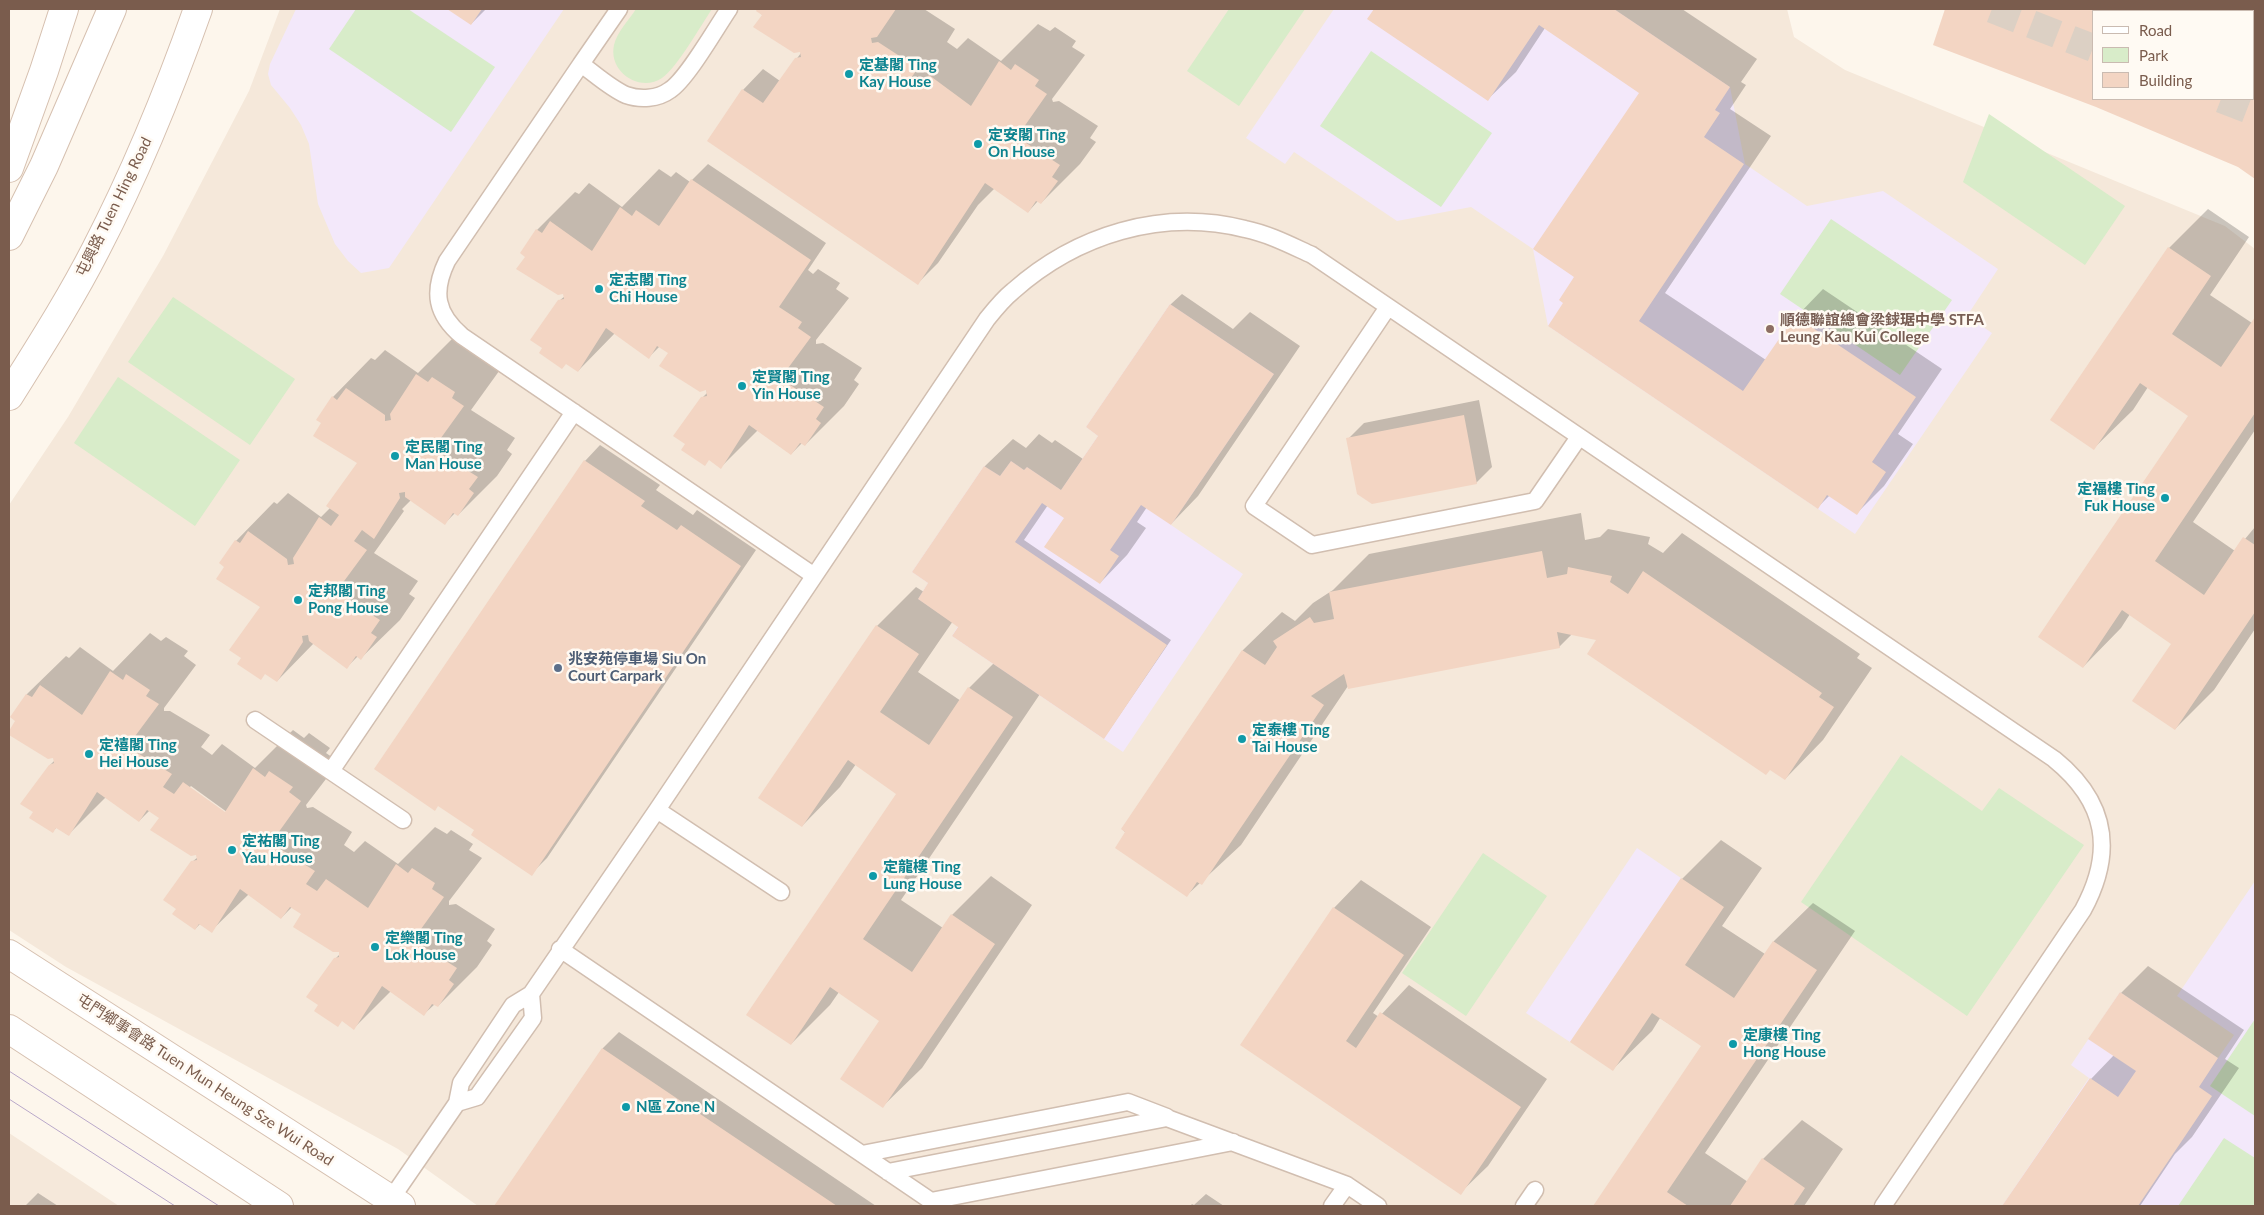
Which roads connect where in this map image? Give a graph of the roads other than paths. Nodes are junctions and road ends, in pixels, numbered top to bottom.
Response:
1 (64, 9) edge
2 (112, 9) edge
3 (198, 9) edge
4 (619, 9) edge
5 (729, 9) edge
6 (581, 64) junction
7 (9, 168) edge
8 (9, 236) edge
9 (1388, 307) junction
10 (9, 396) edge
11 (574, 412) junction
12 (1579, 437) junction
13 (814, 575) junction
14 (255, 720) dead end
15 (331, 772) junction
16 (657, 810) junction
17 (404, 820) dead end
18 (781, 892) dead end
19 (560, 949) junction
20 (9, 954) edge
21 (530, 994) junction
22 (9, 1029) edge
23 (457, 1103) junction
24 (1167, 1118) junction
25 (1233, 1142) junction
26 (862, 1154) junction
27 (888, 1172) junction
28 (1347, 1185) junction
29 (1535, 1190) dead end
30 (396, 1203) edge
31 (279, 1206) edge
32 (1332, 1206) edge
33 (1378, 1206) edge
34 (1524, 1206) edge
35 (1883, 1206) edge

1 - 7 main road
2 - 8 main road
3 - 10 main road, 屯興路 Tuen Hing Road
4 - 6 lane
5 - 6 lane
6 - 11 lane
9 - 12 lane
9 - 12 lane
9 - 13 lane
11 - 13 lane
11 - 15 lane
12 - 35 lane
13 - 16 lane
14 - 15 lane
15 - 17 lane
16 - 18 lane
16 - 19 lane
19 - 21 lane
19 - 26 lane
20 - 30 main road, 屯門鄉事會路 Tuen Mun Heung Sze Wui Road
21 - 23 lane
21 - 23 lane
22 - 31 main road
23 - 30 lane
24 - 25 lane
24 - 26 lane
24 - 27 lane
25 - 27 lane
25 - 28 lane
26 - 27 lane
28 - 32 lane
28 - 33 lane
29 - 34 lane

